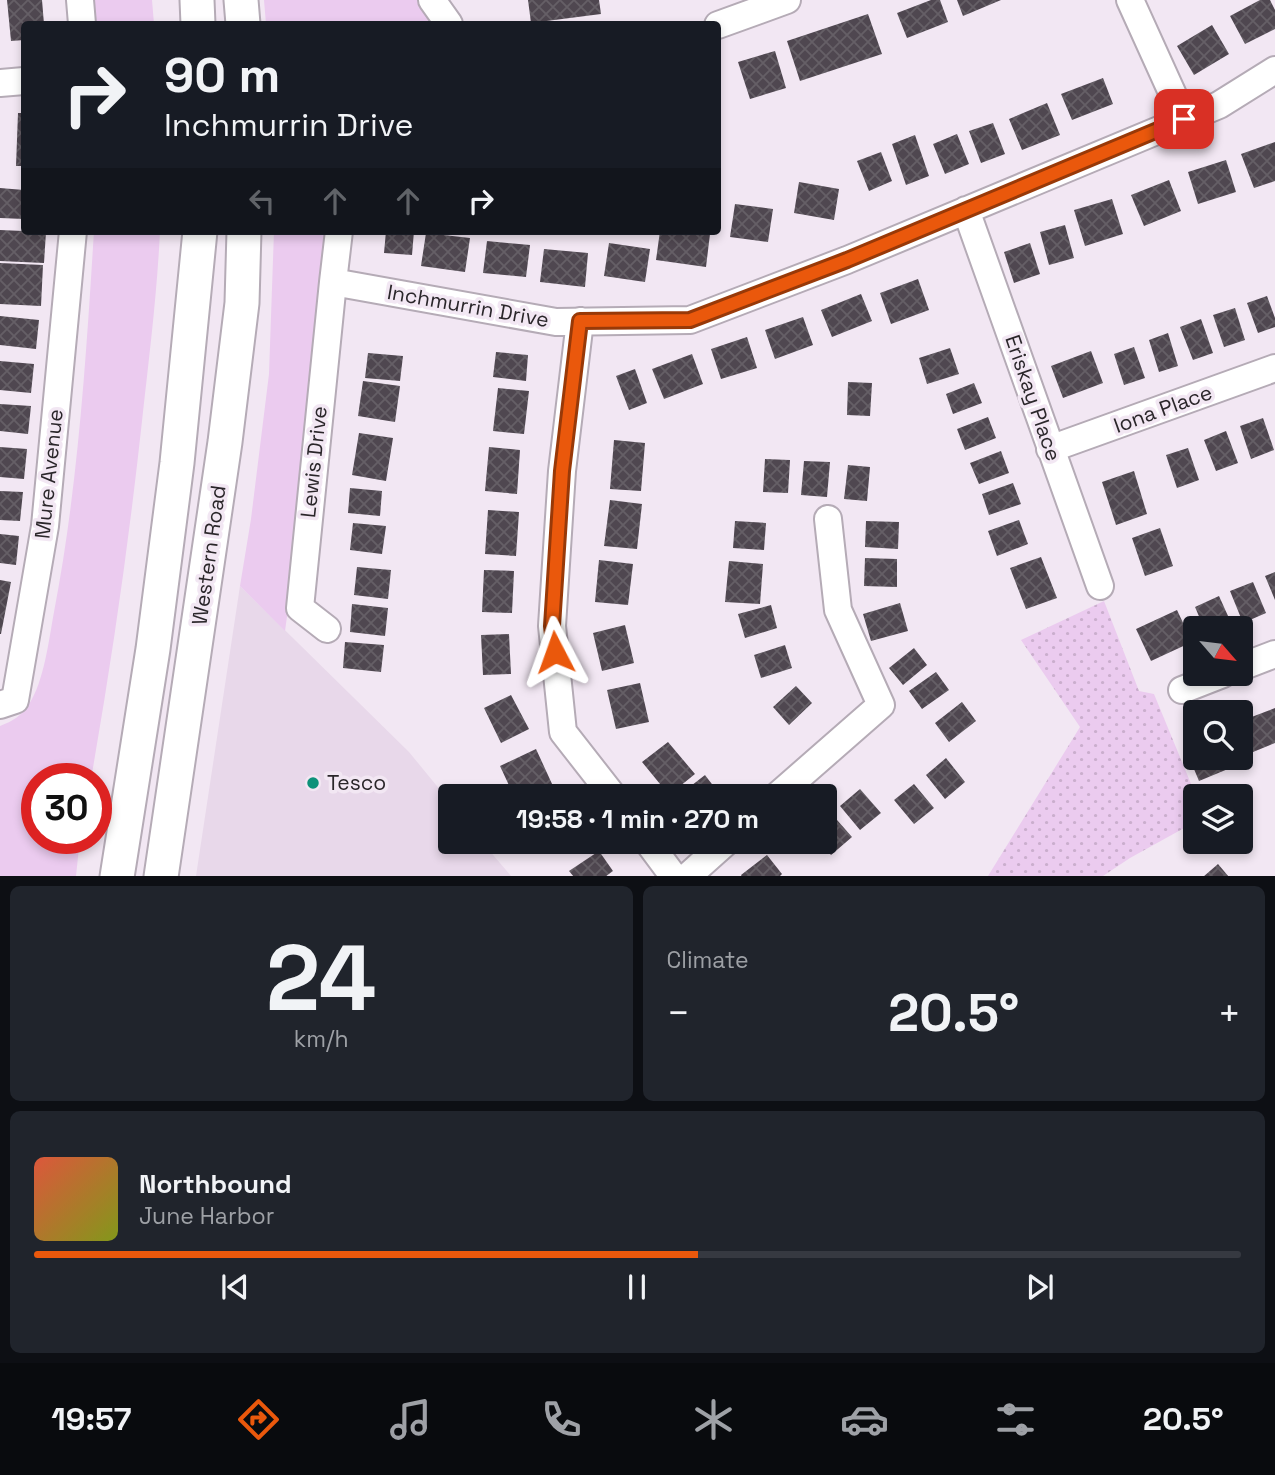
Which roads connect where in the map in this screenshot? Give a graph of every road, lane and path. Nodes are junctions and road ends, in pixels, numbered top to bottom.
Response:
1 (80, 0) edge
2 (197, 0) edge
3 (241, 0) edge
4 (432, 0) edge
5 (786, 0) edge
6 (1130, 0) edge
7 (82, 21) edge
8 (198, 21) edge
9 (243, 21) edge
10 (447, 21) edge
11 (721, 24) edge
12 (1275, 70) edge
13 (21, 81) edge
14 (0, 83) edge
15 (1184, 119) junction
16 (967, 210) junction
17 (73, 235) edge
18 (200, 235) edge
19 (244, 235) edge
20 (339, 235) edge
21 (333, 282) junction
22 (580, 321) junction
23 (1275, 368) edge
24 (1050, 449) junction
25 (828, 519) dead end
26 (1100, 586) dead end
27 (327, 629) dead end
28 (1275, 654) edge
29 (1253, 662) edge
30 (1192, 686) edge
31 (1182, 690) dead end
32 (0, 705) edge
33 (604, 784) edge
34 (791, 784) edge
35 (657, 854) edge
36 (713, 854) edge
37 (117, 876) edge
38 (161, 876) edge
39 (673, 876) edge
40 (688, 876) edge

1 - 7 street
2 - 8 main road
3 - 9 main road
4 - 10 street
5 - 11 street
6 - 15 street
12 - 15 street, Inchmurrin Drive
13 - 14 street
15 - 16 street, Inchmurrin Drive
16 - 22 street, Inchmurrin Drive
16 - 24 street, Eriskay Place
17 - 32 street, Mure Avenue
18 - 37 main road, Western Road
19 - 38 main road, Western Road
20 - 21 street
21 - 22 street, Inchmurrin Drive
21 - 27 street, Lewis Drive
22 - 33 street
23 - 24 street, Iona Place
24 - 26 street, Eriskay Place
25 - 34 street
28 - 29 street
30 - 31 street
35 - 39 street
36 - 40 street

